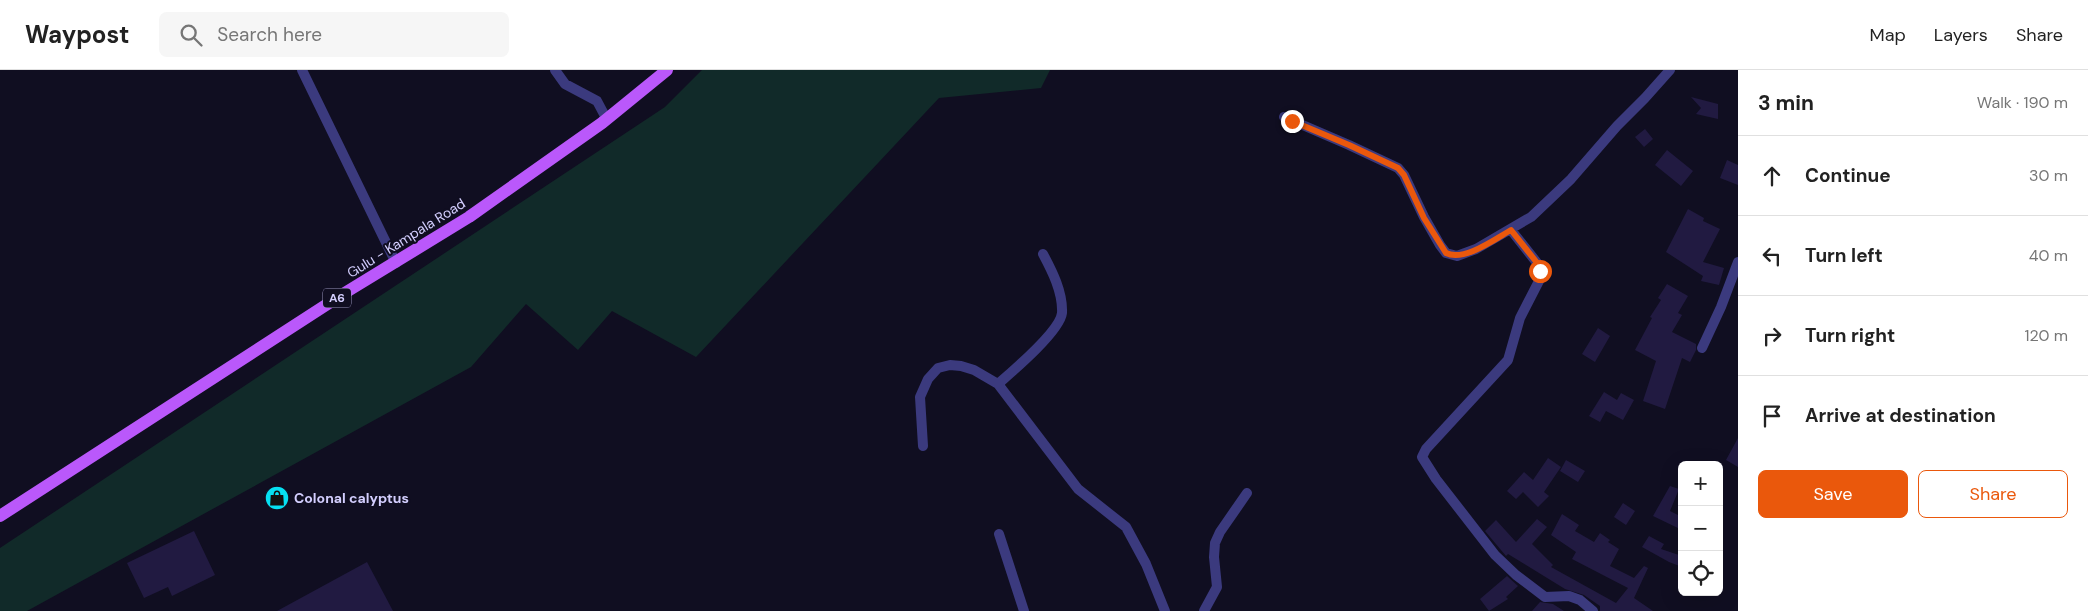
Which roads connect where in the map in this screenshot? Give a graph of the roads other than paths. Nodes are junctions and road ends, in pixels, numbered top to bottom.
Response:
1 (302, 70) edge
2 (555, 70) edge
3 (667, 70) edge
4 (1670, 70) edge
5 (1284, 118) dead end
6 (602, 123) junction
7 (1511, 230) junction
8 (1043, 254) dead end
9 (1738, 262) edge
10 (396, 263) junction
11 (1702, 348) dead end
12 (998, 384) junction
13 (923, 446) dead end
14 (1247, 493) dead end
15 (0, 516) edge
16 (999, 534) dead end
17 (1024, 611) edge
18 (1164, 611) edge
19 (1204, 611) edge
20 (1593, 611) edge

1 - 10 street
2 - 6 street
3 - 6 main road, Gulu - Kampala Road / A6
4 - 7 street
5 - 7 street
6 - 10 main road, Gulu - Kampala Road / A6
7 - 20 street
8 - 12 street
9 - 11 street
10 - 15 main road, Gulu - Kampala Road / A6
12 - 13 street
12 - 18 street
14 - 19 street
16 - 17 street

